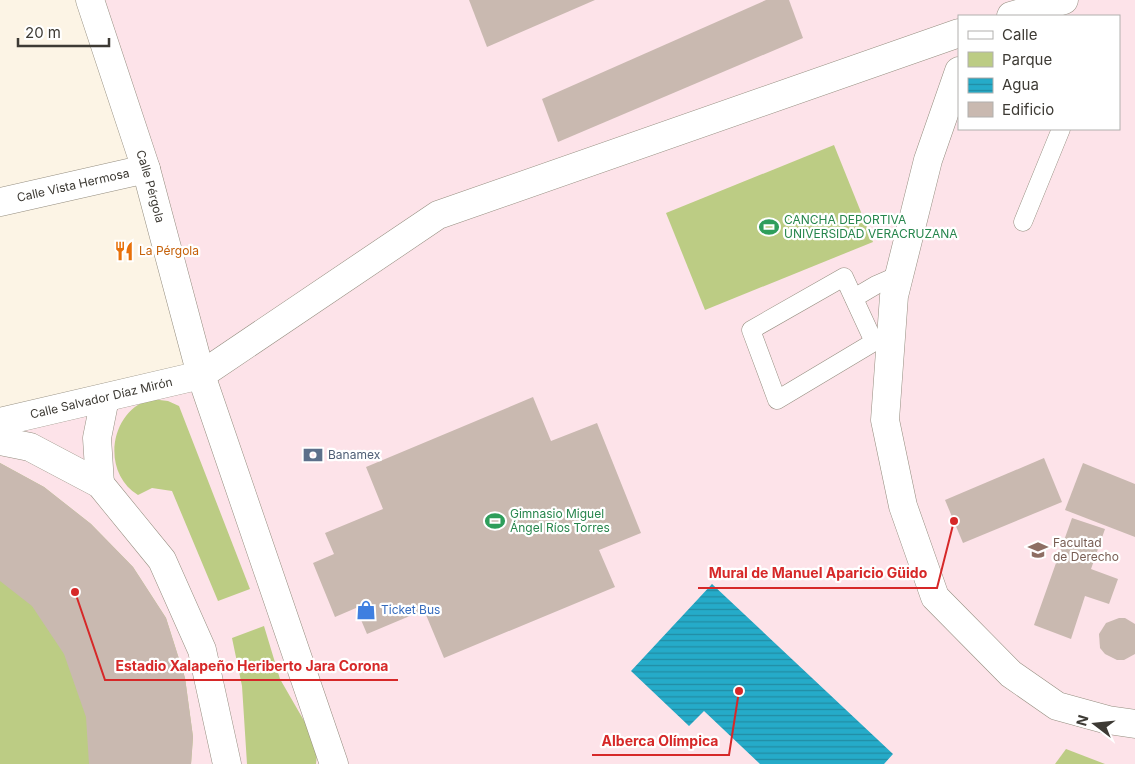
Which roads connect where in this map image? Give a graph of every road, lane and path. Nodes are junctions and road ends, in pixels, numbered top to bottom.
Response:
1 (90, 0) edge
2 (1064, 0) edge
3 (1014, 15) edge
4 (958, 33) edge
5 (958, 74) edge
6 (1061, 130) edge
7 (146, 169) junction
8 (0, 202) edge
9 (1023, 222) dead end
10 (899, 276) junction
11 (854, 298) junction
12 (201, 376) junction
13 (105, 398) junction
14 (0, 422) edge
15 (0, 441) edge
16 (100, 484) junction
17 (1135, 724) edge
18 (218, 733) junction
19 (214, 764) edge
20 (227, 764) edge
21 (334, 764) edge

1 - 7 street, Calle Pérgola
2 - 3 street
4 - 12 street
5 - 10 street
6 - 9 lane
7 - 8 street, Calle Vista Hermosa
7 - 12 street, Calle Pérgola
10 - 11 lane
10 - 17 street
11 - 11 lane
12 - 13 street, Calle Salvador Díaz Mirón
12 - 21 street, Calle Pérgola
13 - 14 street, Calle Salvador Díaz Mirón
13 - 16 street
15 - 16 street
16 - 18 street
18 - 19 lane
18 - 20 street

